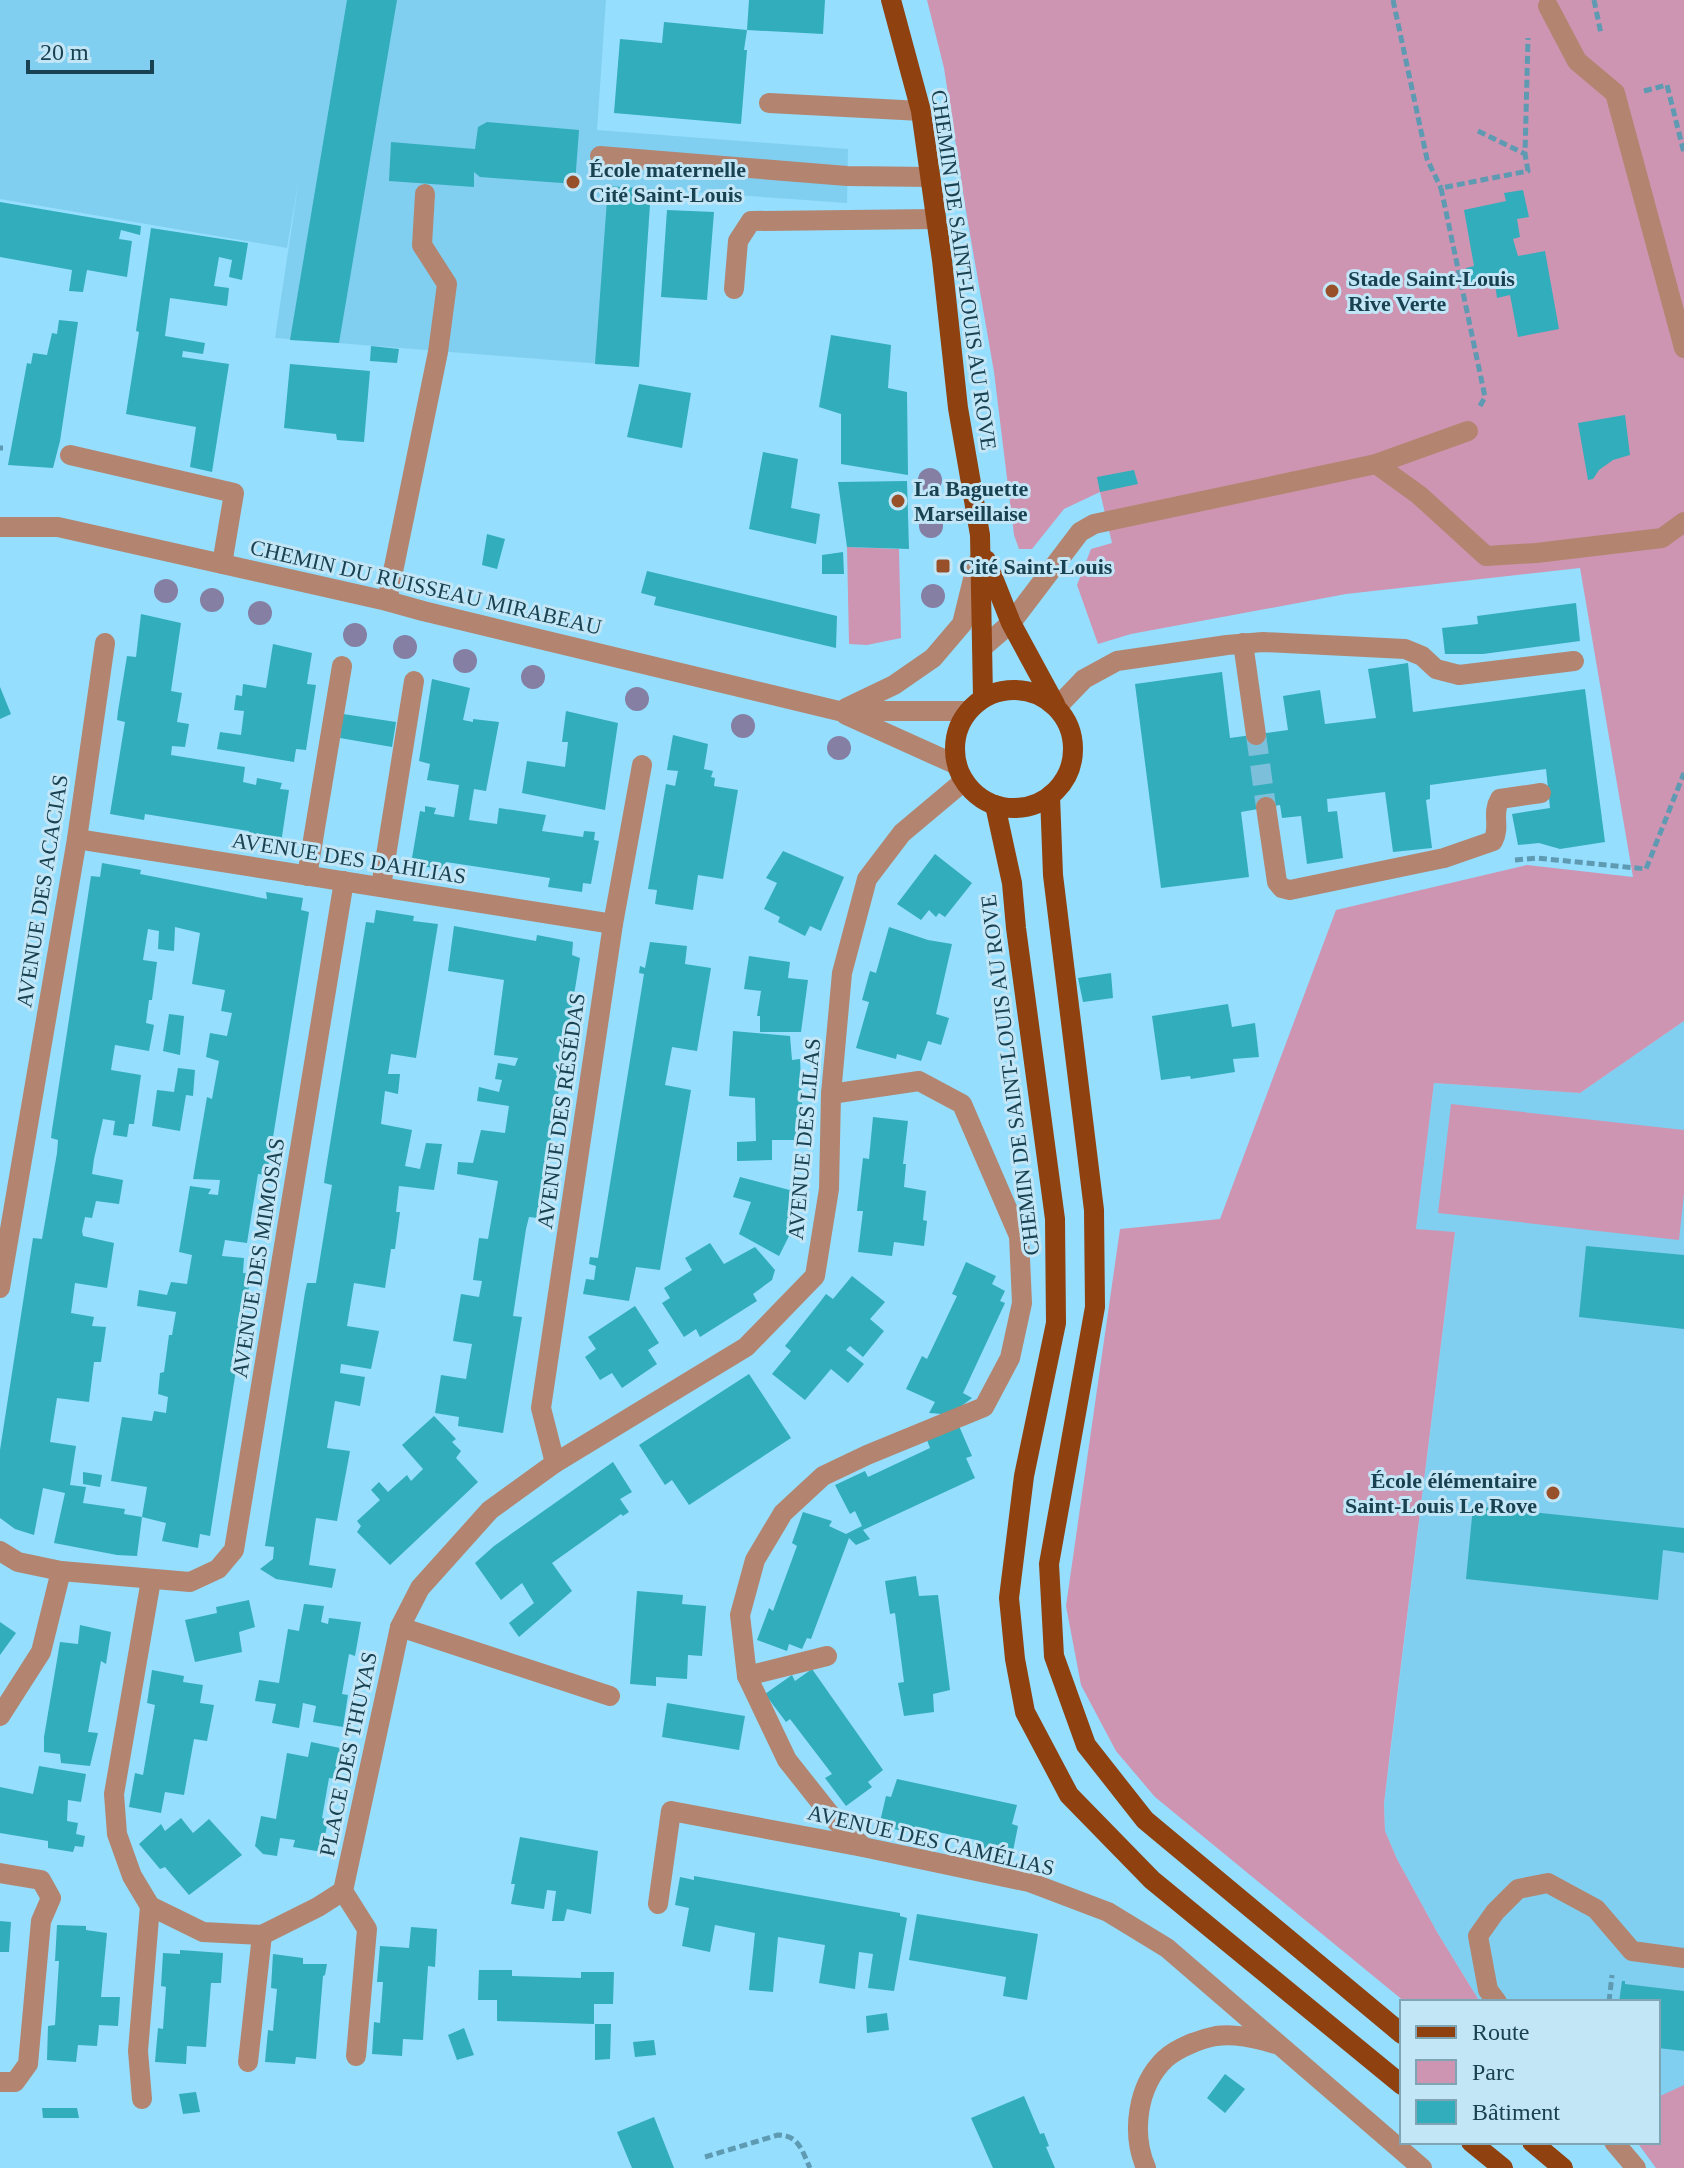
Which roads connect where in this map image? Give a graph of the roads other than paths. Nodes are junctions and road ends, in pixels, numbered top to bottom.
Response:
1 (891, 0) edge
2 (1548, 6) road end
3 (769, 103) dead end
4 (921, 111) junction
5 (600, 156) dead end
6 (930, 177) junction
7 (425, 194) dead end
8 (936, 219) junction
9 (734, 289) dead end
10 (1684, 348) edge
11 (1468, 431) road end
12 (70, 455) dead end
13 (1376, 464) junction
14 (1684, 522) edge
15 (0, 527) edge
16 (981, 549) junction
17 (222, 564) junction
18 (387, 601) junction
19 (1011, 623) junction
20 (105, 643) dead end
21 (1243, 643) junction
22 (982, 648) junction
23 (1574, 661) dead end
24 (342, 666) dead end
25 (414, 681) dead end
26 (975, 705) junction
27 (1057, 707) junction
28 (839, 711) junction
29 (1256, 735) tunnel mouth
30 (642, 765) dead end
31 (960, 773) junction
32 (1541, 793) dead end
33 (1050, 796) junction
34 (995, 805) junction
35 (1266, 807) tunnel mouth
36 (77, 839) junction
37 (307, 876) junction
38 (344, 881) junction
39 (381, 887) junction
40 (613, 924) junction
41 (831, 1094) junction
42 (0, 1288) edge
43 (555, 1463) junction
44 (0, 1551) edge
45 (61, 1571) junction
46 (151, 1580) junction
47 (420, 1588) joint
48 (400, 1627) junction
49 (827, 1656) dead end
50 (747, 1676) junction
51 (610, 1696) dead end
52 (0, 1716) edge
53 (863, 1847) junction
54 (0, 1873) edge
55 (343, 1891) junction
56 (658, 1904) dead end
57 (150, 1906) junction
58 (262, 1935) junction
59 (1684, 1958) edge
60 (1496, 2000) edge
61 (1400, 2032) edge
62 (1280, 2044) junction
63 (356, 2056) dead end
64 (248, 2062) dead end
65 (0, 2082) edge
66 (1400, 2083) edge
67 (142, 2099) dead end
68 (1473, 2144) edge
69 (1534, 2144) edge
70 (1616, 2144) edge
71 (1146, 2168) edge
72 (1422, 2168) edge
73 (1503, 2168) edge
74 (1563, 2168) edge
75 (1636, 2168) edge

1 - 4 main road, CHEMIN DE SAINT-LOUIS AU ROVE
2 - 10 street
3 - 4 street
4 - 6 main road, CHEMIN DE SAINT-LOUIS AU ROVE
5 - 6 street
6 - 8 main road, CHEMIN DE SAINT-LOUIS AU ROVE
7 - 18 street
8 - 9 street
8 - 16 main road, CHEMIN DE SAINT-LOUIS AU ROVE
11 - 13 street
12 - 17 street
13 - 14 street
13 - 19 street
15 - 17 street, CHEMIN DU RUISSEAU MIRABEAU
16 - 19 main road, CHEMIN DE SAINT-LOUIS AU ROVE
16 - 22 main road, CHEMIN DE SAINT-LOUIS AU ROVE
16 - 28 street
17 - 18 street, CHEMIN DU RUISSEAU MIRABEAU
18 - 28 street, CHEMIN DU RUISSEAU MIRABEAU
19 - 22 street
19 - 27 main road, CHEMIN DE SAINT-LOUIS AU ROVE
20 - 36 street, AVENUE DES ACACIAS
21 - 23 street
21 - 27 street
21 - 29 street
22 - 26 main road, CHEMIN DE SAINT-LOUIS AU ROVE
24 - 37 street
25 - 39 street
26 - 27 main road
26 - 28 street, CHEMIN DU RUISSEAU MIRABEAU
26 - 31 main road, CHEMIN DE SAINT-LOUIS AU ROVE
27 - 33 main road, CHEMIN DE SAINT-LOUIS AU ROVE
28 - 31 street, CHEMIN DU RUISSEAU MIRABEAU
30 - 40 street, AVENUE DES RÉSÉDAS
31 - 34 main road
31 - 41 street, AVENUE DES LILAS
32 - 35 street
33 - 34 main road
33 - 61 main road
34 - 66 main road, CHEMIN DE SAINT-LOUIS AU ROVE
36 - 37 street, AVENUE DES DAHLIAS
36 - 42 street, AVENUE DES ACACIAS
37 - 38 street, AVENUE DES DAHLIAS
38 - 39 street, AVENUE DES DAHLIAS
38 - 46 street, AVENUE DES MIMOSAS
39 - 40 street, AVENUE DES DAHLIAS
40 - 43 street, AVENUE DES RÉSÉDAS
41 - 43 street, AVENUE DES LILAS
41 - 50 street
43 - 47 street, AVENUE DES LILAS
44 - 45 street
45 - 46 street
45 - 52 street
46 - 57 street
47 - 48 street, PLACE DES THUYAS
48 - 51 street, PLACE DES THUYAS
48 - 55 street, PLACE DES THUYAS
49 - 50 street
50 - 53 street
53 - 56 street, AVENUE DES CAMÉLIAS
53 - 62 street, AVENUE DES CAMÉLIAS
54 - 65 street
55 - 58 street
55 - 63 street
57 - 58 street
57 - 67 street
58 - 64 street
59 - 60 street
62 - 71 street
62 - 72 street, AVENUE DES CAMÉLIAS
68 - 73 main road
69 - 74 main road
70 - 75 street

